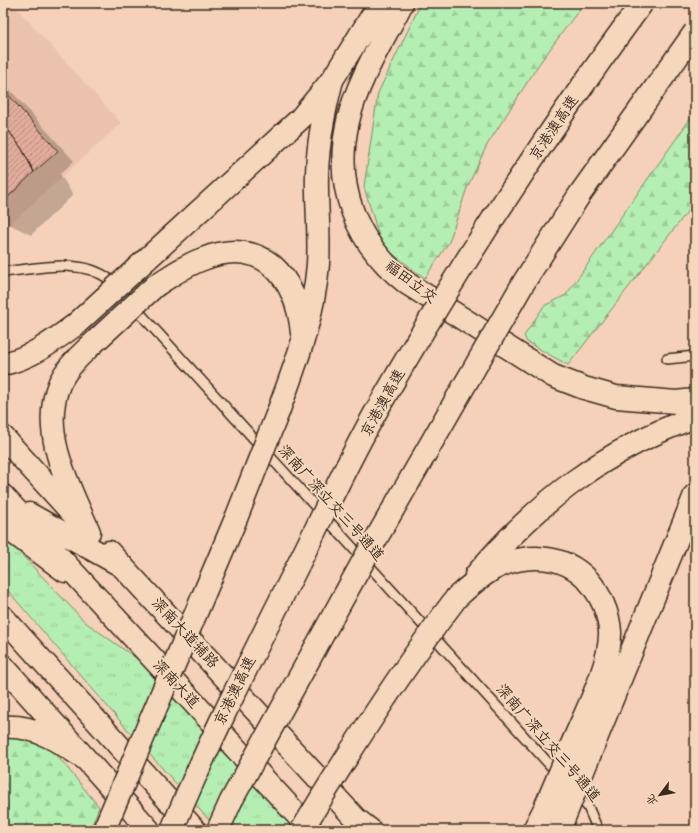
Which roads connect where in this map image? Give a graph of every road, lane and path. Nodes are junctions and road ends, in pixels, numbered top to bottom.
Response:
1 (380, 3) edge
2 (402, 3) edge
3 (642, 3) edge
4 (695, 32) edge
5 (332, 80) junction
6 (3, 272) edge
7 (303, 345) junction
8 (695, 356) edge
9 (667, 359) dead end
10 (3, 364) edge
11 (695, 400) edge
12 (695, 417) edge
13 (3, 437) edge
14 (695, 495) edge
15 (3, 496) edge
16 (3, 525) edge
17 (89, 532) junction
18 (122, 566) junction
19 (90, 590) junction
20 (457, 597) junction
21 (3, 617) edge
22 (3, 666) edge
23 (3, 727) edge
24 (578, 755) junction
25 (84, 758) junction
26 (364, 827) edge
27 (104, 830) edge
28 (149, 830) edge
29 (172, 830) edge
30 (195, 830) edge
31 (218, 830) edge
32 (302, 830) edge
33 (311, 830) edge
34 (534, 830) edge
35 (559, 830) edge
36 (598, 830) edge

1 - 5 main road
2 - 11 main road, 福田立交
3 - 29 main road, 京港澳高速, bridge
4 - 31 main road, bridge
5 - 7 main road
5 - 10 main road, bridge
6 - 36 lane, 深南广深立交三号通道
7 - 17 main road, bridge
7 - 27 main road, bridge
8 - 9 lane
12 - 20 main road
13 - 17 main road, 深南大道辅路
14 - 24 main road
15 - 18 main road
15 - 19 main road, 深南大道
16 - 19 main road, 深南大道
17 - 18 main road, 深南大道辅路
18 - 26 main road, 深南大道辅路
19 - 33 main road, 深南大道
20 - 24 main road
20 - 32 main road, bridge
21 - 30 main road
22 - 25 main road
23 - 25 main road
24 - 34 main road, bridge
24 - 35 main road, bridge
25 - 28 main road

